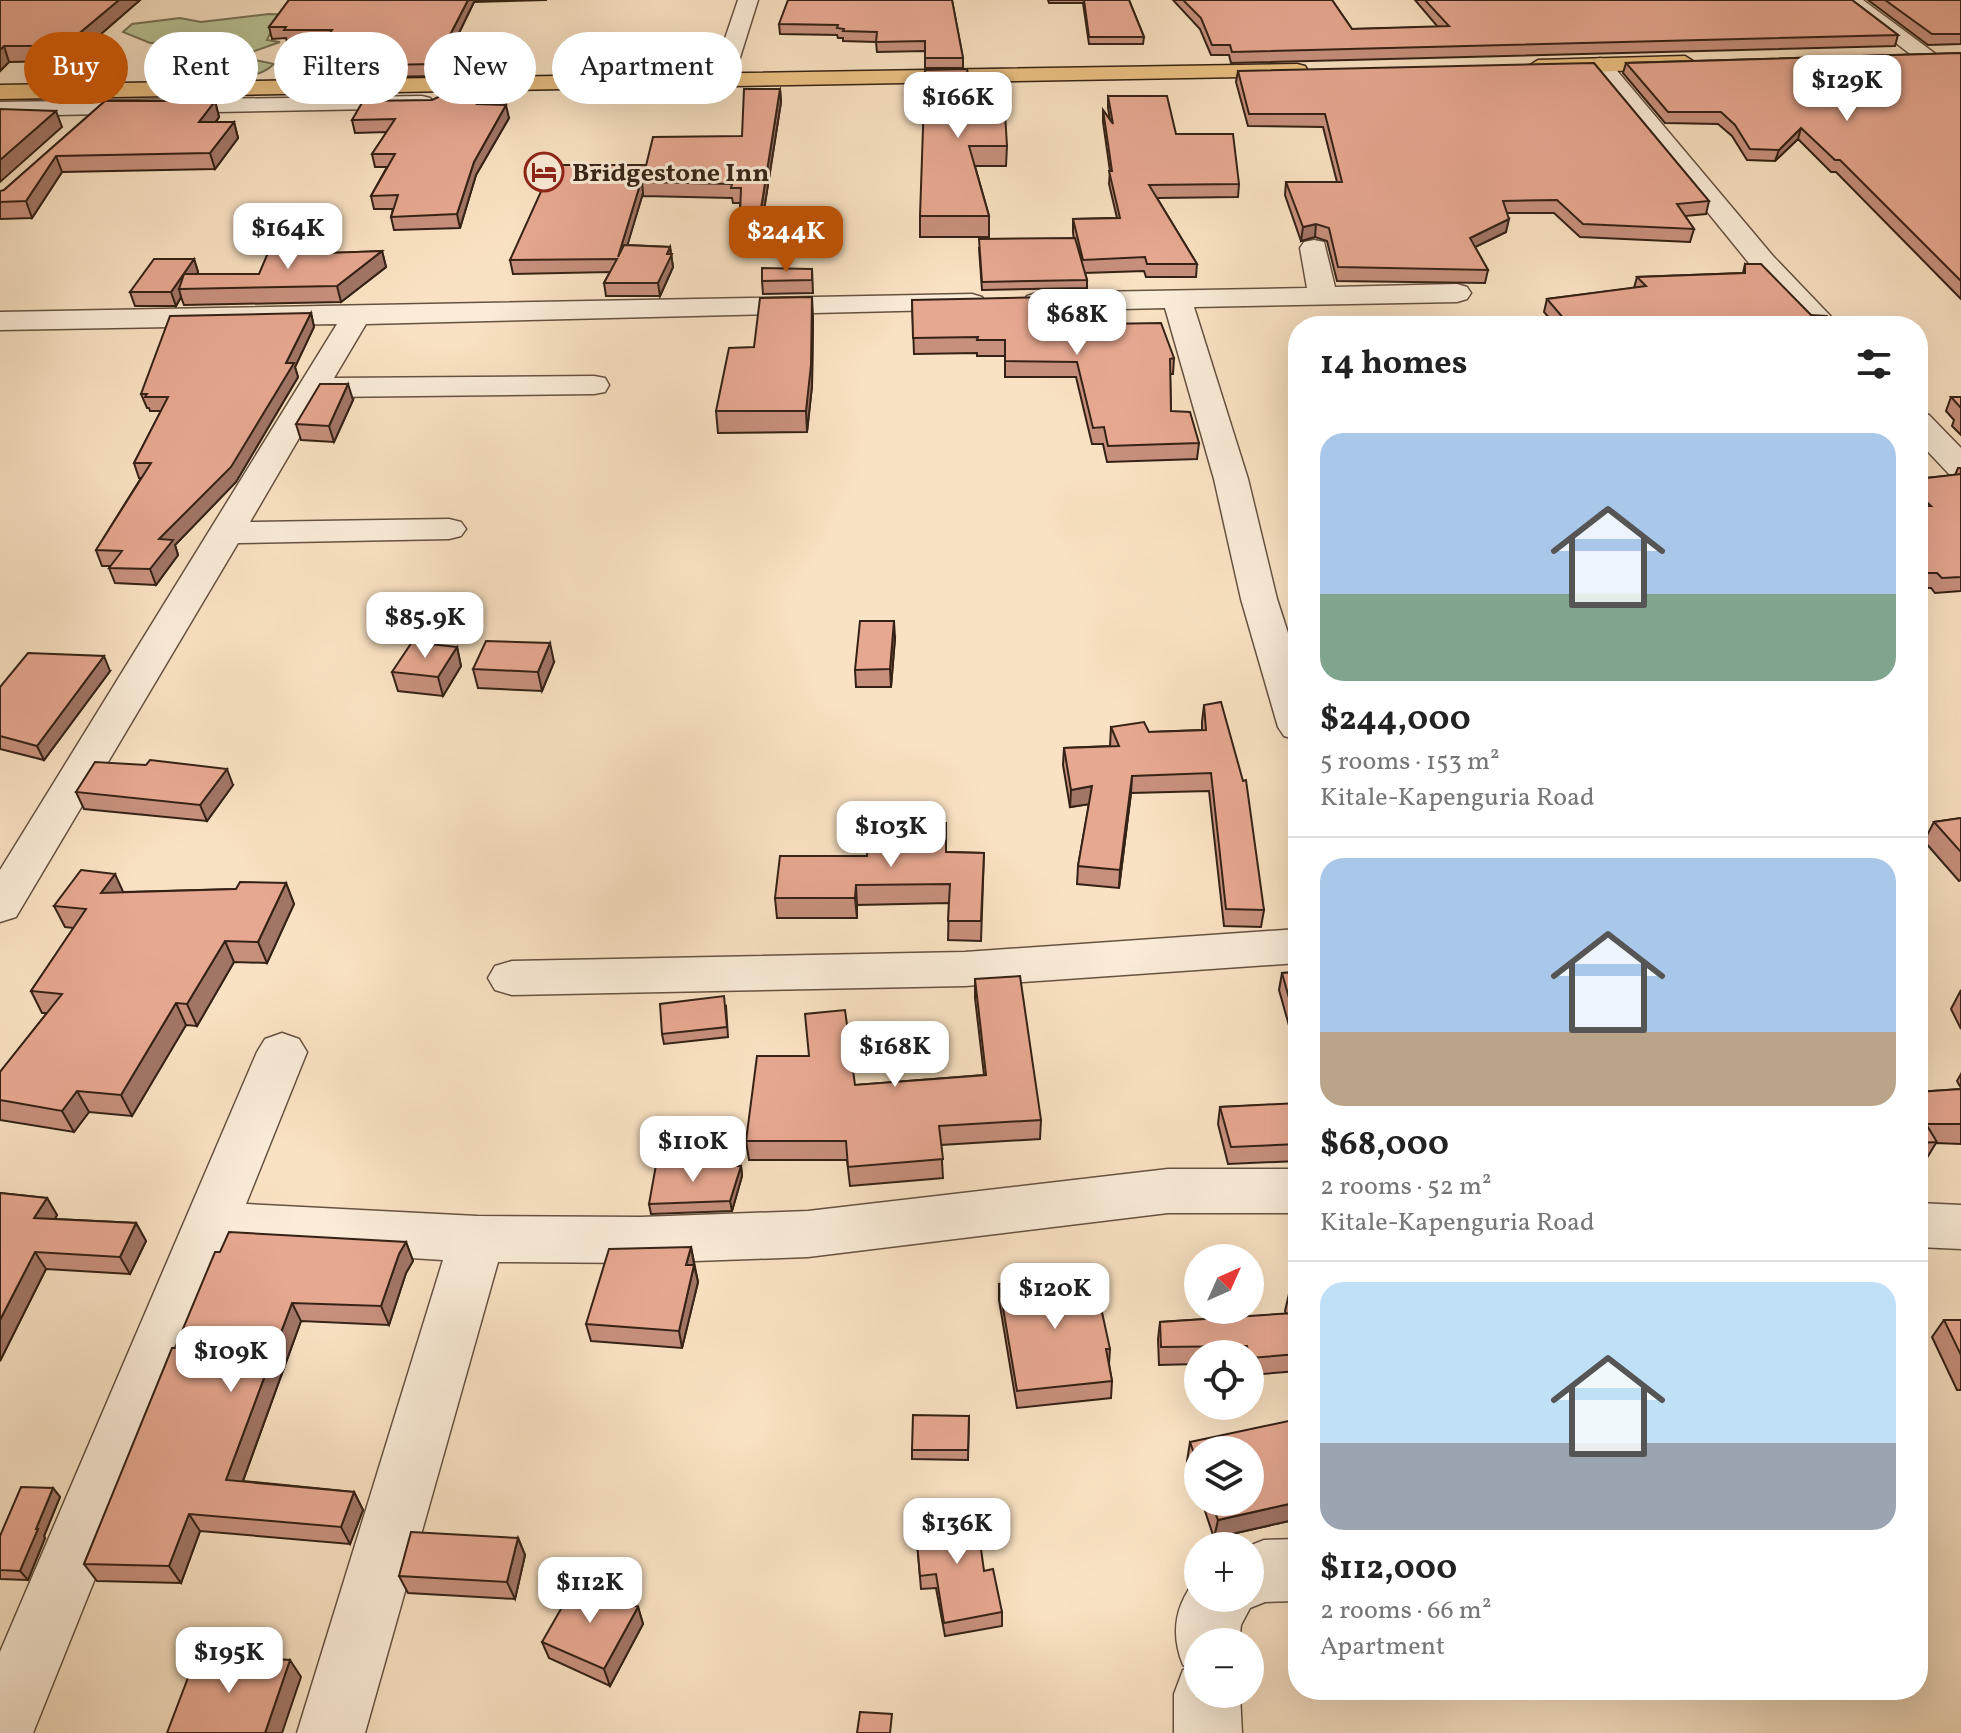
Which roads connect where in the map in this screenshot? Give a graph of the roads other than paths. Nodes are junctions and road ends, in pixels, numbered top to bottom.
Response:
1 (748, 0) edge
2 (1850, 0) edge
3 (738, 32) edge
4 (1926, 55) junction
5 (1949, 55) edge
6 (1896, 56) edge
7 (1711, 62) edge
8 (1600, 65) junction
9 (1520, 67) edge
10 (1314, 71) edge
11 (742, 83) edge
12 (552, 85) edge
13 (128, 90) edge
14 (0, 92) edge
15 (24, 92) edge
16 (424, 103) edge
17 (106, 104) edge
18 (103, 107) junction
19 (0, 109) edge
20 (73, 134) edge
21 (1314, 248) dead end
22 (1457, 293) dead end
23 (1323, 297) junction
24 (1177, 299) junction
25 (357, 315) junction
26 (1815, 316) edge
27 (0, 321) edge
28 (594, 385) dead end
29 (313, 388) junction
30 (1928, 432) edge
31 (1961, 467) edge
32 (449, 529) dead end
33 (226, 533) junction
34 (1288, 694) edge
35 (0, 906) edge
36 (1288, 947) edge
37 (512, 978) dead end
38 (282, 1052) dead end
39 (1288, 1191) edge
40 (211, 1224) junction
41 (1928, 1225) edge
42 (1961, 1227) edge
43 (477, 1239) junction
44 (1288, 1570) edge
45 (1264, 1571) edge
46 (1207, 1708) edge
47 (0, 1731) edge
48 (331, 1733) edge
49 (1208, 1733) edge

1 - 3 street
2 - 4 street
4 - 5 highway
4 - 6 highway
7 - 8 highway
8 - 9 highway
8 - 26 street
10 - 11 highway
12 - 13 highway
14 - 15 highway
16 - 18 street
17 - 18 street
18 - 19 street
18 - 20 street
21 - 23 street
22 - 23 street
23 - 24 street
24 - 25 street
24 - 34 street
25 - 27 street
25 - 29 street
28 - 29 street
29 - 33 street
30 - 31 street
32 - 33 street
33 - 35 street
36 - 37 street
38 - 40 street
39 - 43 street
40 - 43 street
40 - 47 street
41 - 42 street
43 - 48 street
44 - 45 street
46 - 49 street

